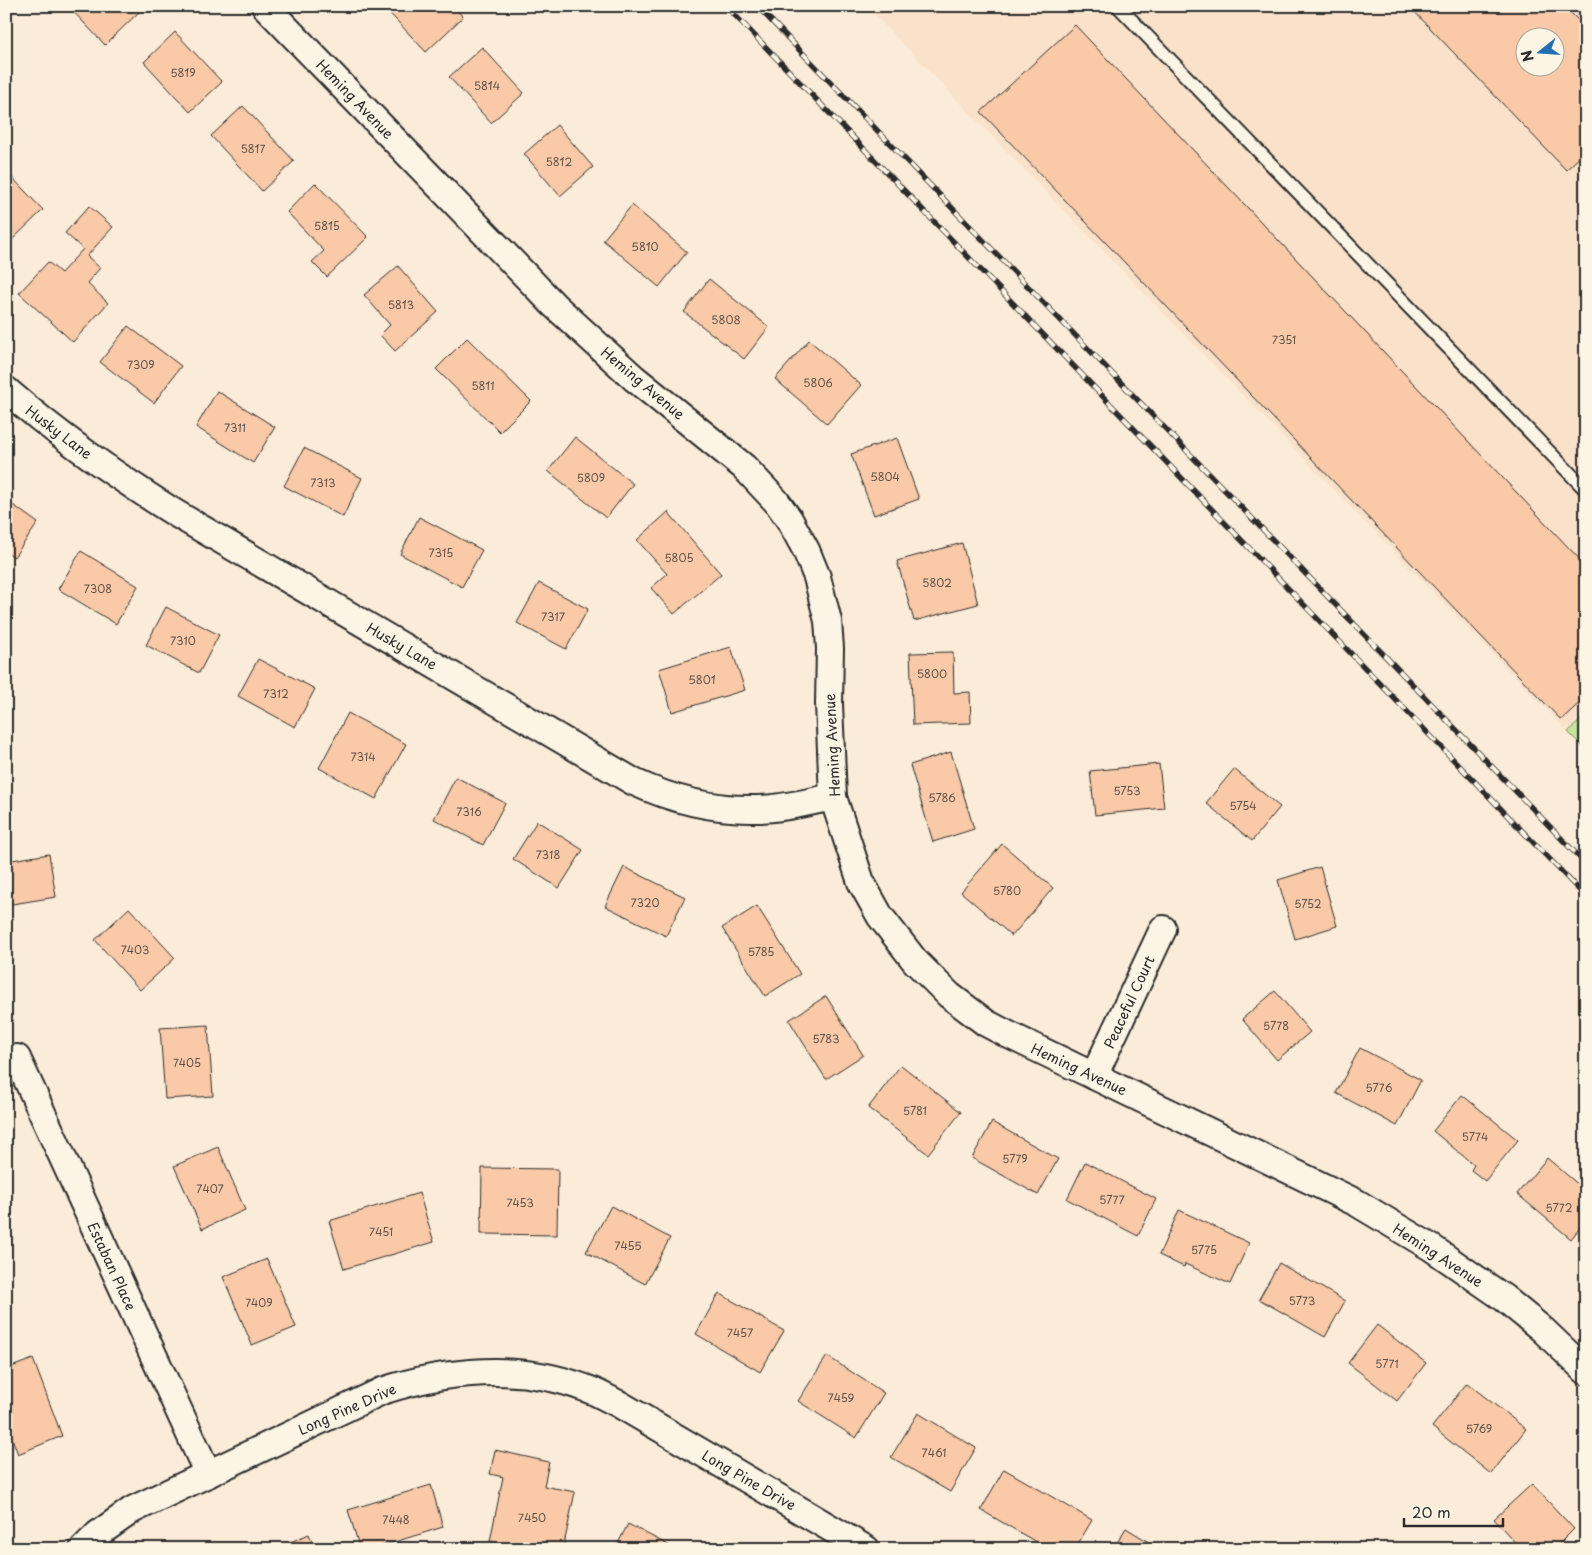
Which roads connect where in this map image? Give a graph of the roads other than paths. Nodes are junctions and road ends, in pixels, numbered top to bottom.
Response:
1 (265, 6) edge
2 (1118, 6) edge
3 (6, 390) edge
4 (1586, 490) edge
5 (832, 797) junction
6 (1163, 929) dead end
7 (17, 1058) dead end
8 (1094, 1076) junction
9 (1586, 1371) edge
10 (208, 1474) junction
11 (83, 1549) edge
12 (866, 1549) edge

1 - 5 street, Heming Avenue
2 - 4 lane
3 - 5 street, Husky Lane
5 - 8 street, Heming Avenue
6 - 8 street, Peaceful Court
7 - 10 street, Estaban Place
8 - 9 street, Heming Avenue
10 - 11 street, Long Pine Drive
10 - 12 street, Long Pine Drive

